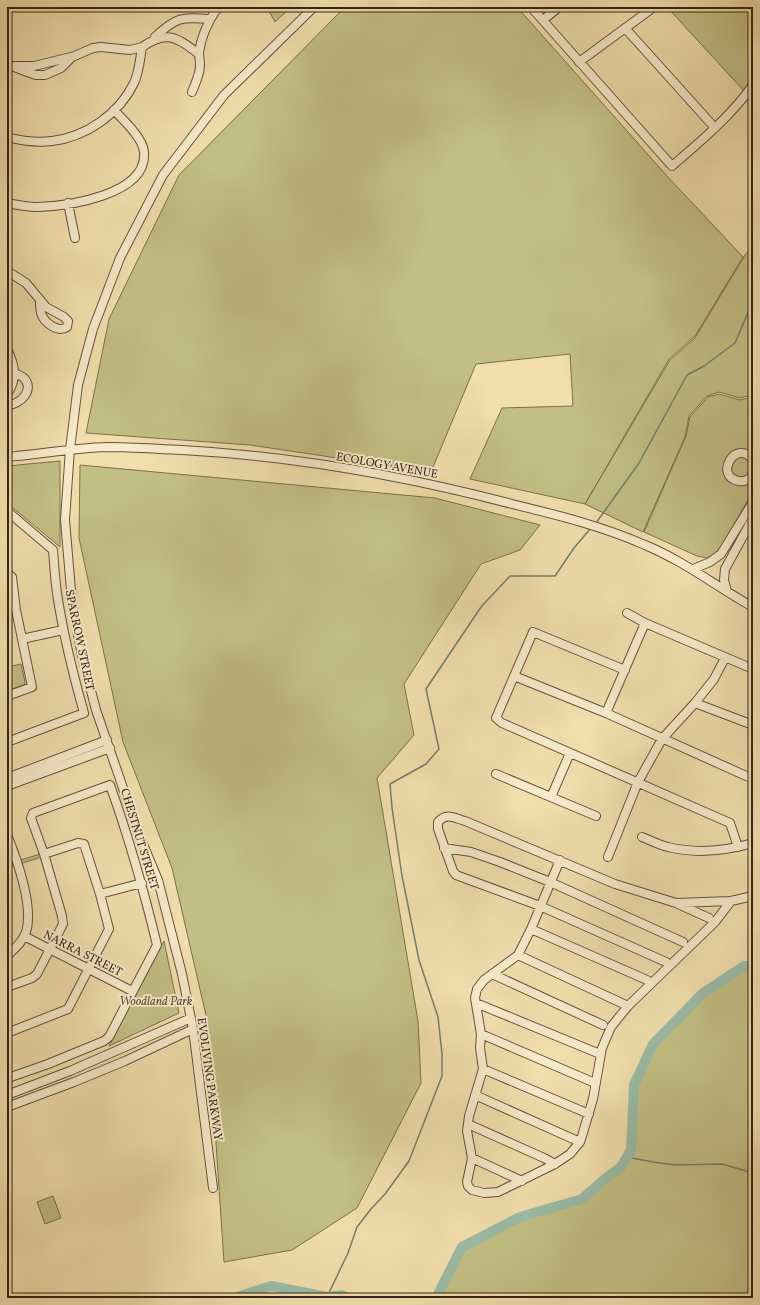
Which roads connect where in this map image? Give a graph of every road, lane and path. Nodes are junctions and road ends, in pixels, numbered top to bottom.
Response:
1 (218, 7) edge
2 (314, 7) edge
3 (531, 7) edge
4 (559, 7) edge
5 (654, 7) edge
6 (210, 19) junction
7 (543, 20) junction
8 (625, 28) junction
9 (153, 39) junction
10 (142, 47) junction
11 (199, 54) junction
12 (580, 62) junction
13 (10, 65) edge
14 (753, 85) edge
15 (192, 92) dead end
16 (114, 110) junction
17 (715, 128) junction
18 (7, 137) edge
19 (7, 203) edge
20 (68, 203) junction
21 (76, 238) dead end
22 (7, 271) edge
23 (40, 300) dead end
24 (7, 349) edge
25 (15, 373) junction
26 (7, 394) edge
27 (7, 405) edge
28 (70, 449) junction
29 (751, 455) edge
30 (7, 457) edge
31 (753, 475) edge
32 (753, 502) edge
33 (8, 514) edge
34 (750, 518) edge
35 (730, 540) junction
36 (739, 543) junction
37 (693, 569) junction
38 (7, 573) edge
39 (726, 591) junction
40 (753, 607) edge
41 (627, 613) dead end
42 (645, 623) junction
43 (64, 630) junction
44 (22, 639) junction
45 (725, 658) junction
46 (753, 669) edge
47 (625, 670) junction
48 (514, 676) junction
49 (7, 696) edge
50 (695, 702) junction
51 (606, 713) junction
52 (753, 725) edge
53 (662, 738) junction
54 (7, 742) edge
55 (108, 744) junction
56 (570, 753) junction
57 (49, 766) junction
58 (496, 774) dead end
59 (7, 778) edge
60 (753, 779) edge
61 (638, 782) junction
62 (7, 785) edge
63 (7, 794) edge
64 (551, 797) junction
65 (596, 816) dead end
66 (7, 835) edge
67 (642, 837) dead end
68 (753, 843) edge
69 (738, 847) junction
70 (444, 848) junction
71 (44, 854) junction
72 (608, 858) dead end
73 (560, 860) junction
74 (550, 882) junction
75 (142, 883) junction
76 (100, 894) junction
77 (753, 896) edge
78 (731, 901) junction
79 (676, 903) junction
80 (540, 906) junction
81 (709, 918) dead end
82 (531, 929) junction
83 (24, 936) junction
84 (684, 942) dead end
85 (50, 950) junction
86 (518, 955) junction
87 (7, 956) edge
88 (666, 962) dead end
89 (89, 970) junction
90 (492, 974) junction
91 (647, 980) dead end
92 (7, 987) edge
93 (132, 991) junction
94 (476, 1003) junction
95 (628, 1006) junction
96 (191, 1018) junction
97 (603, 1025) dead end
98 (193, 1029) junction
99 (7, 1033) edge
100 (481, 1034) junction
101 (600, 1054) junction
102 (483, 1069) junction
103 (7, 1075) edge
104 (594, 1084) junction
105 (7, 1095) edge
106 (475, 1095) junction
107 (7, 1107) edge
108 (589, 1114) junction
109 (468, 1124) junction
110 (580, 1142) junction
111 (472, 1158) junction
112 (554, 1164) junction
113 (522, 1181) junction
114 (213, 1188) dead end

1 - 6 street
2 - 28 street, EVOLIVING PARKWAY
3 - 7 street
4 - 7 street
5 - 8 street
6 - 9 street
6 - 11 street
7 - 12 street
8 - 12 street
8 - 17 street
9 - 10 street
9 - 11 street
10 - 13 street
10 - 16 street
11 - 15 street
12 - 17 street
14 - 17 street
16 - 18 street
16 - 20 street
19 - 20 street
20 - 21 street
22 - 23 street
24 - 25 street
25 - 26 street
25 - 27 street
28 - 30 street, ECOLOGY AVENUE
28 - 37 street, ECOLOGY AVENUE
28 - 55 street, EVOLIVING PARKWAY
29 - 31 street
32 - 34 street
33 - 43 street, SPARROW STREET
34 - 35 street
34 - 36 street
35 - 36 street
35 - 37 street
36 - 39 street
37 - 39 street, ECOLOGY AVENUE
38 - 44 street
39 - 40 street, ECOLOGY AVENUE
41 - 42 street
42 - 45 street
42 - 47 street
43 - 44 street
43 - 54 street, SPARROW STREET
44 - 49 street
45 - 46 street
45 - 50 street
47 - 48 street
47 - 51 street
48 - 51 street
48 - 56 street
50 - 52 street
50 - 53 street
51 - 53 street
53 - 60 street
53 - 61 street
55 - 57 street
55 - 96 street, EVOLIVING PARKWAY
56 - 61 street
56 - 64 street
57 - 59 street
57 - 62 street
58 - 64 street
61 - 69 street
61 - 72 street
62 - 63 street
64 - 65 street
66 - 83 street
67 - 69 street
68 - 69 street
70 - 73 street
70 - 74 street
70 - 80 street
71 - 75 street, CHESTNUT STREET
71 - 76 street
71 - 85 street, CHESTNUT STREET
73 - 74 street
73 - 79 street
74 - 80 street
74 - 84 street
75 - 76 street
75 - 93 street, CHESTNUT STREET
76 - 89 street
77 - 78 street
78 - 79 street
78 - 95 street
79 - 81 street
80 - 82 street
80 - 88 street
82 - 86 street
82 - 91 street
83 - 85 street, NARRA STREET
83 - 87 street
85 - 89 street, NARRA STREET
85 - 92 street, CHESTNUT STREET
86 - 90 street
86 - 95 street
89 - 93 street, NARRA STREET
89 - 99 street
90 - 94 street
90 - 97 street
93 - 103 street, CHESTNUT STREET
94 - 100 street
94 - 101 street
95 - 101 street
96 - 98 street, EVOLIVING PARKWAY
96 - 105 street
98 - 107 street
98 - 114 street, EVOLIVING PARKWAY
100 - 102 street
100 - 104 street
101 - 104 street
102 - 106 street
102 - 108 street
104 - 108 street
106 - 109 street
106 - 110 street
108 - 110 street
109 - 111 street
109 - 112 street
110 - 112 street
111 - 113 street
111 - 113 street
112 - 113 street

